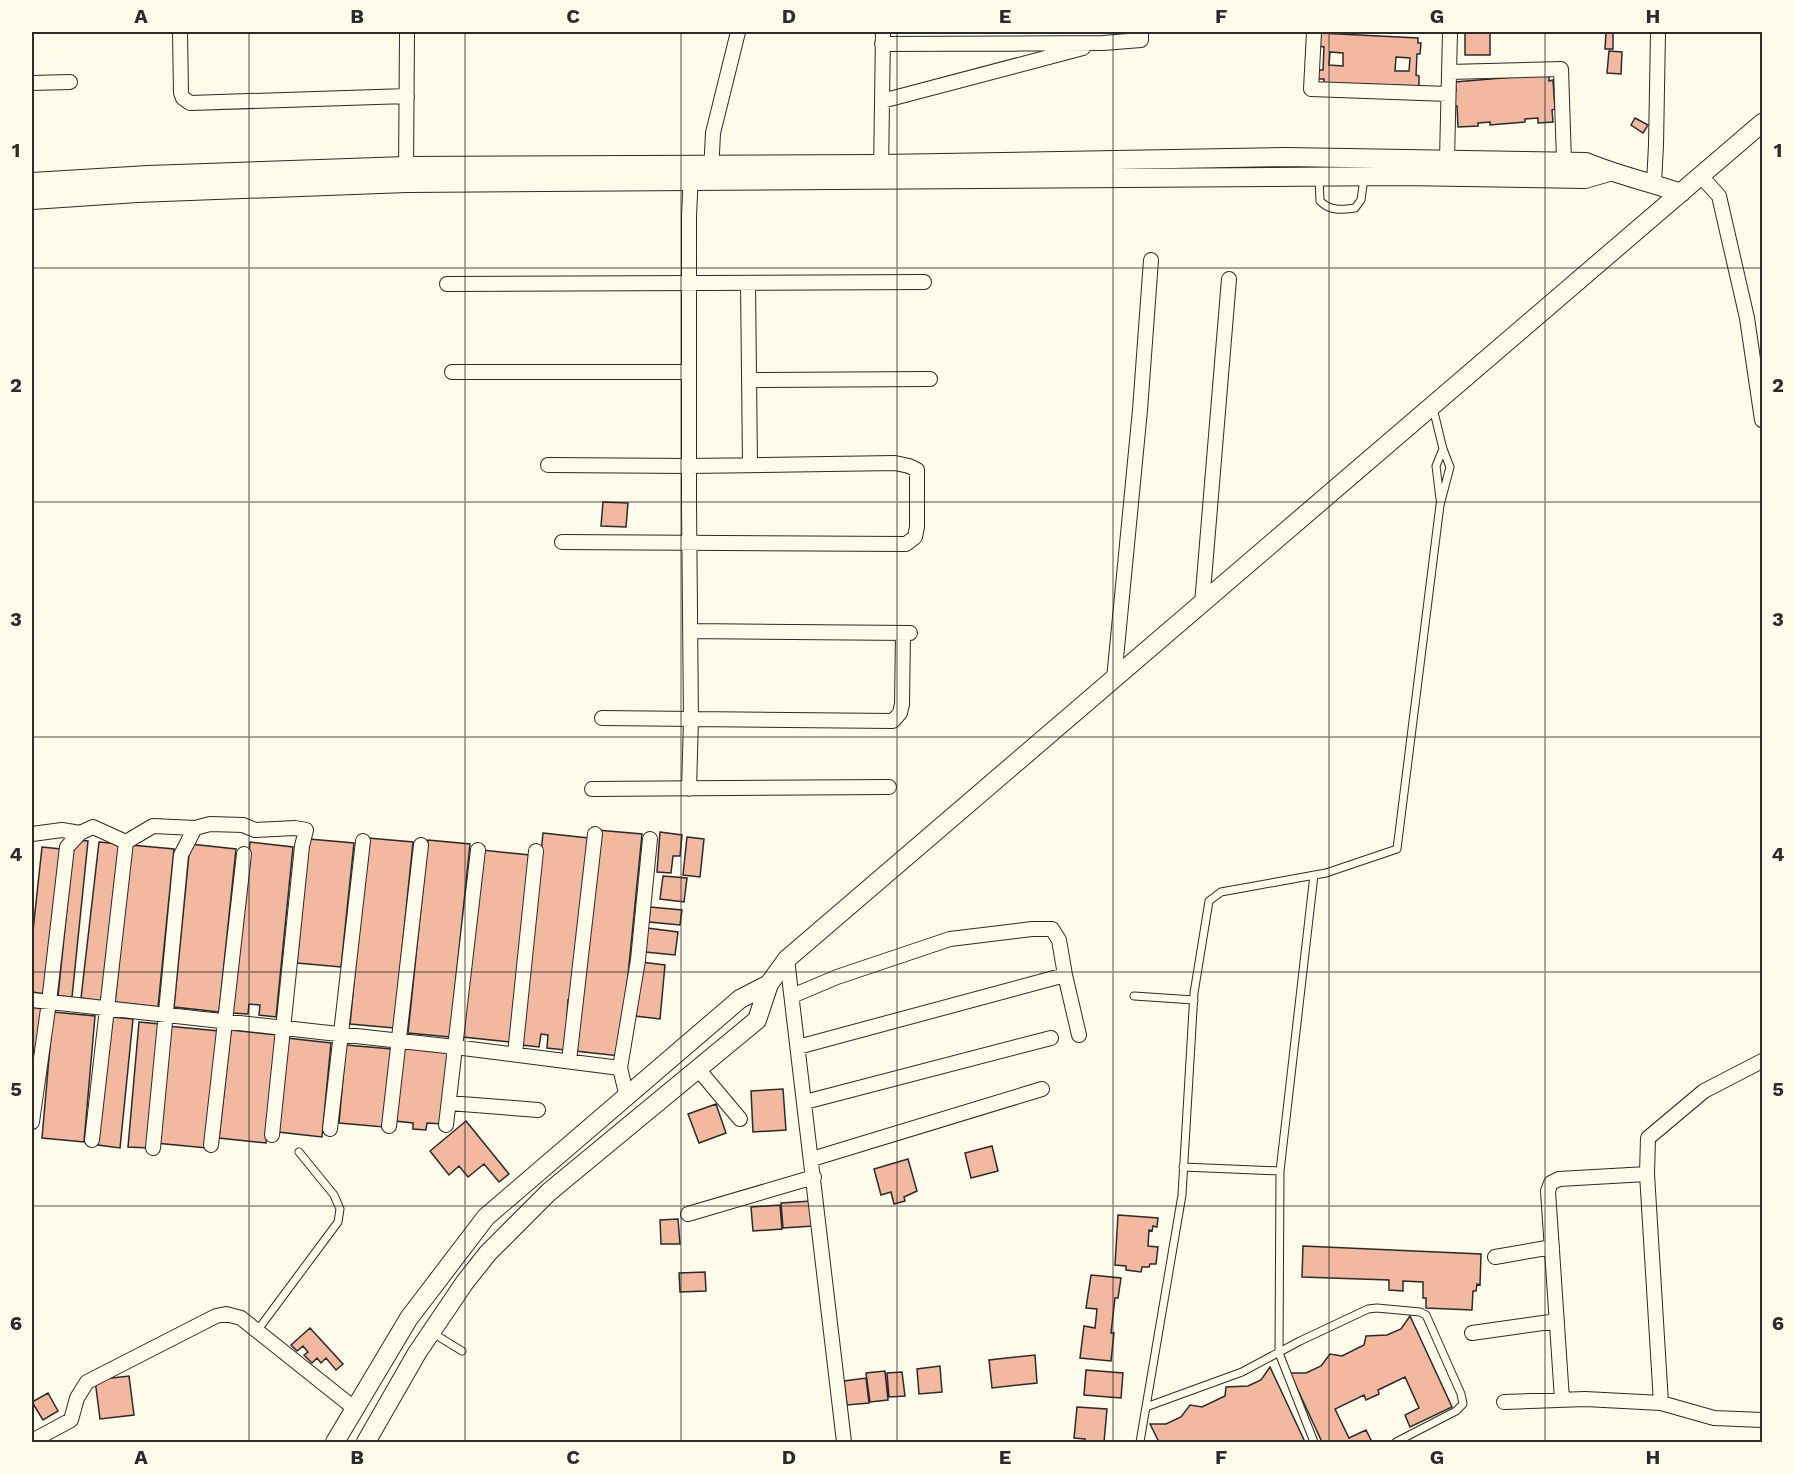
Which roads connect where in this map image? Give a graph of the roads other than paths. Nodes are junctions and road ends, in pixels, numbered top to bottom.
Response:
1 (180, 32) edge
2 (407, 32) edge
3 (738, 32) edge
4 (1142, 32) edge
5 (1314, 32) edge
6 (1444, 32) edge
7 (1450, 32) edge
8 (1658, 32) edge
9 (883, 38) edge
10 (1103, 43) junction
11 (1449, 72) junction
12 (70, 82) dead end
13 (32, 83) edge
14 (1448, 94) junction
15 (407, 96) junction
16 (882, 101) junction
17 (1762, 123) edge
18 (1447, 159) junction
19 (1564, 161) junction
20 (1403, 167) junction
21 (881, 172) junction
22 (1609, 172) junction
23 (711, 173) junction
24 (691, 174) junction
25 (406, 175) junction
26 (1319, 176) junction
27 (1364, 176) junction
28 (1700, 176) junction
29 (32, 182) edge
30 (1653, 183) junction
31 (110, 186) junction
32 (1680, 193) junction
33 (32, 200) edge
34 (1151, 260) dead end
35 (1228, 279) dead end
36 (689, 282) junction
37 (748, 282) junction
38 (924, 282) dead end
39 (447, 284) dead end
40 (452, 372) dead end
41 (689, 372) junction
42 (930, 378) dead end
43 (749, 380) junction
44 (1432, 406) junction
45 (1762, 420) edge
46 (1443, 448) junction
47 (549, 465) dead end
48 (750, 465) junction
49 (689, 466) junction
50 (1440, 505) junction
51 (562, 542) dead end
52 (689, 543) junction
53 (1202, 604) junction
54 (690, 631) junction
55 (1113, 679) junction
56 (602, 718) dead end
57 (691, 720) junction
58 (888, 787) dead end
59 (592, 789) dead end
60 (689, 789) junction
61 (195, 828) junction
62 (80, 833) junction
63 (32, 834) edge
64 (595, 834) dead end
65 (650, 839) dead end
66 (363, 841) dead end
67 (126, 842) junction
68 (421, 845) dead end
69 (478, 850) dead end
70 (536, 851) dead end
71 (244, 854) dead end
72 (1314, 875) junction
73 (787, 959) junction
74 (1065, 975) junction
75 (769, 984) junction
76 (792, 996) junction
77 (1134, 996) dead end
78 (32, 1000) edge
79 (1194, 1000) junction
80 (50, 1002) junction
81 (108, 1009) junction
82 (165, 1015) junction
83 (226, 1022) junction
84 (283, 1028) junction
85 (342, 1034) junction
86 (1079, 1035) dead end
87 (1051, 1038) dead end
88 (398, 1041) junction
89 (455, 1047) junction
90 (798, 1047) junction
91 (515, 1054) junction
92 (569, 1061) junction
93 (1762, 1061) edge
94 (620, 1068) junction
95 (698, 1069) junction
96 (1042, 1089) dead end
97 (627, 1096) junction
98 (805, 1102) junction
99 (449, 1103) junction
100 (538, 1110) dead end
101 (740, 1119) dead end
102 (32, 1122) edge
103 (446, 1125) dead end
104 (389, 1126) dead end
105 (330, 1129) dead end
106 (272, 1135) dead end
107 (92, 1140) dead end
108 (211, 1145) dead end
109 (153, 1148) dead end
110 (299, 1152) dead end
111 (812, 1160) junction
112 (1183, 1167) junction
113 (1280, 1171) junction
114 (1647, 1174) junction
115 (814, 1177) junction
116 (688, 1214) dead end
117 (1552, 1247) junction
118 (1495, 1257) dead end
119 (1557, 1320) junction
120 (257, 1331) junction
121 (431, 1332) junction
122 (1472, 1333) dead end
123 (462, 1351) dead end
124 (1279, 1353) junction
125 (1562, 1399) junction
126 (1504, 1402) dead end
127 (1661, 1403) junction
128 (1146, 1407) junction
129 (354, 1408) junction
130 (1762, 1420) edge
131 (32, 1441) edge
132 (335, 1443) edge
133 (366, 1443) edge
134 (844, 1443) edge
135 (1140, 1443) edge
136 (1314, 1443) edge
137 (1396, 1443) edge

1 - 15 street
2 - 15 street
3 - 23 street
4 - 10 street
5 - 14 street
6 - 7 street
7 - 11 street
8 - 30 street
9 - 10 street
9 - 16 street
10 - 16 street
11 - 14 street
11 - 19 street
12 - 13 street
14 - 18 street
15 - 25 street
16 - 21 street
17 - 28 street
18 - 19 street
18 - 20 street
19 - 22 street
20 - 21 street
20 - 22 street
20 - 27 street
21 - 23 street
21 - 26 street
22 - 30 street
23 - 24 street
24 - 25 street
24 - 36 street
25 - 31 street
26 - 27 street
26 - 27 lane
28 - 32 street
28 - 45 street
29 - 31 street
30 - 32 street
31 - 33 street
32 - 44 street
34 - 55 street
35 - 53 street
36 - 37 street
36 - 39 street
36 - 41 street
37 - 38 street
37 - 43 street
40 - 41 street
41 - 49 street
42 - 43 street
43 - 48 street
44 - 46 lane
44 - 53 street
46 - 50 lane
46 - 50 lane
47 - 49 street
48 - 49 street
48 - 52 street
49 - 52 street
50 - 72 lane
51 - 52 street
52 - 54 street
53 - 55 street
54 - 57 street
54 - 57 street
55 - 73 street
56 - 57 street
57 - 60 street
58 - 60 street
59 - 60 street
61 - 67 street
61 - 82 street
61 - 84 street
62 - 63 street
62 - 67 street
62 - 80 street
64 - 92 street
65 - 94 street
66 - 85 street
67 - 81 street
68 - 88 street
69 - 89 street
70 - 91 street
71 - 83 street
72 - 79 lane
72 - 113 lane
73 - 75 street
73 - 76 street
74 - 76 street
74 - 86 street
74 - 90 street
75 - 95 street
75 - 97 street
76 - 90 street
77 - 79 lane
78 - 80 street
79 - 112 lane
80 - 81 street
80 - 102 street
81 - 82 street
81 - 107 street
82 - 83 street
82 - 109 street
83 - 84 street
83 - 108 street
84 - 85 street
84 - 106 street
85 - 88 street
85 - 105 street
87 - 98 street
88 - 89 street
88 - 104 street
89 - 91 street
89 - 99 street
90 - 98 street
91 - 92 street
92 - 94 street
93 - 114 street
94 - 97 street
95 - 101 street
95 - 121 street
96 - 111 street
97 - 129 street
98 - 111 street
99 - 100 street
99 - 103 street
110 - 120 lane
111 - 115 street
112 - 113 lane
112 - 128 lane
113 - 124 lane
114 - 117 street
114 - 127 street
115 - 116 street
115 - 134 street
117 - 118 street
117 - 119 street
119 - 122 street
119 - 125 street
120 - 129 street
120 - 131 street
121 - 123 lane
121 - 133 street
124 - 128 lane
124 - 136 lane
124 - 137 lane
125 - 126 street
125 - 127 street
127 - 130 street
128 - 135 lane
129 - 132 street

